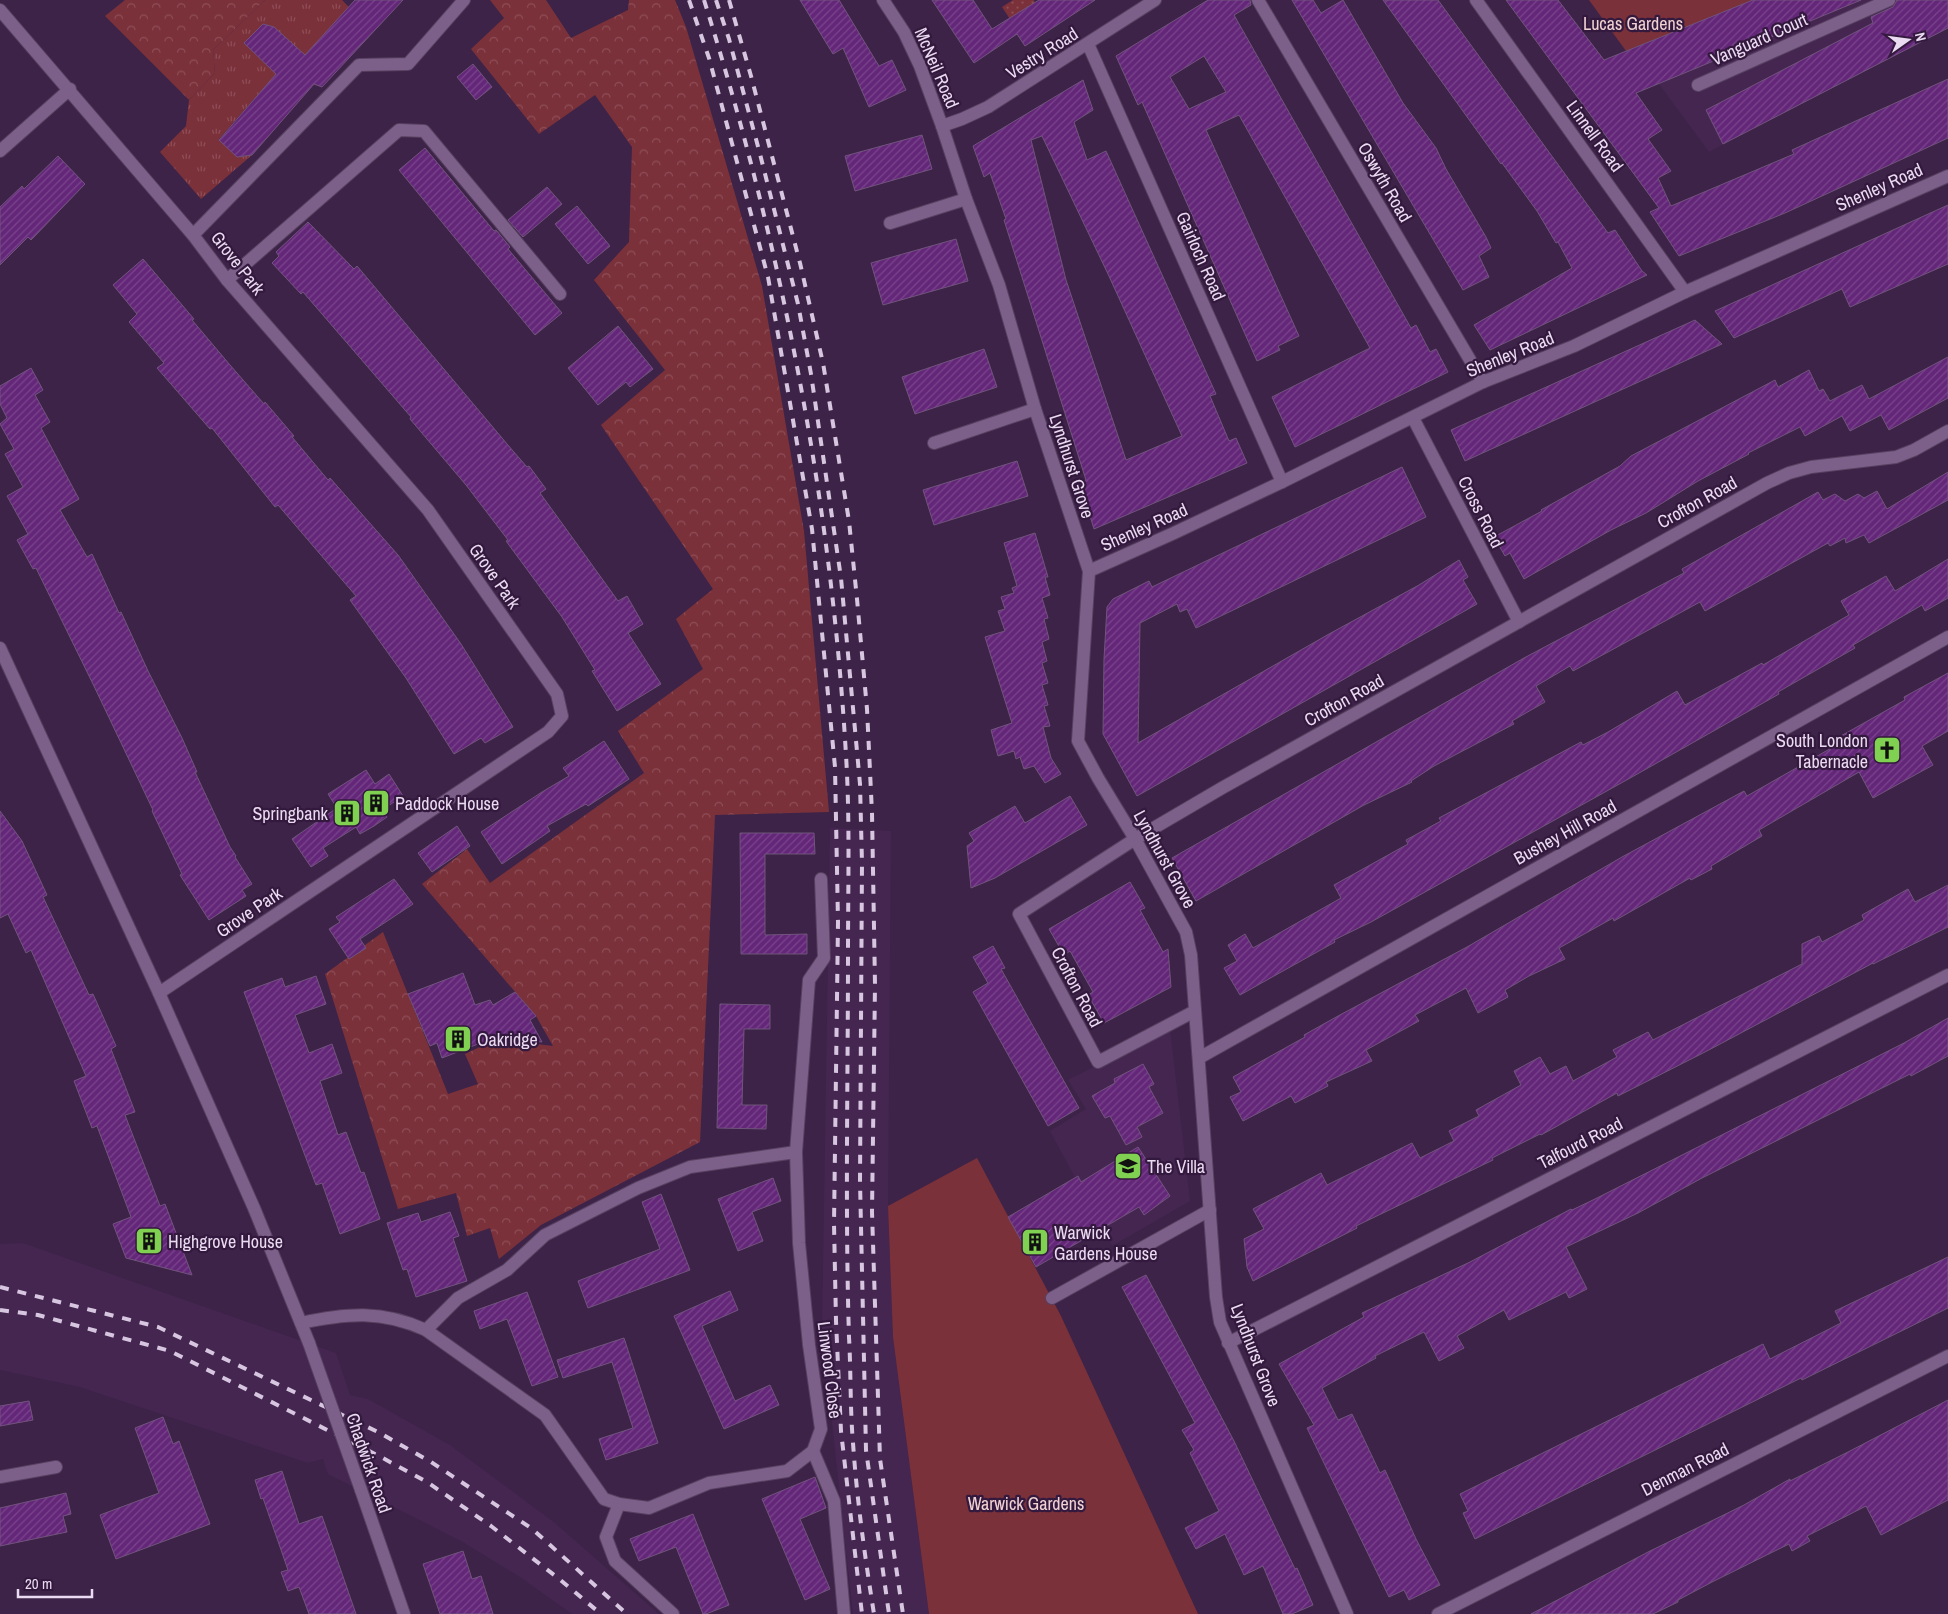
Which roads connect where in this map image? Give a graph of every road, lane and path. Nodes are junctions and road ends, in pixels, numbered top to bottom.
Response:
1 (464, 0) edge
2 (883, 0) edge
3 (1155, 0) edge
4 (1258, 0) edge
5 (1476, 0) edge
6 (1889, 0) edge
7 (0, 10) edge
8 (1088, 44) junction
9 (1698, 85) dead end
10 (70, 89) junction
11 (942, 126) junction
12 (0, 151) edge
13 (1948, 176) edge
14 (966, 199) junction
15 (890, 223) dead end
16 (193, 235) junction
17 (227, 280) junction
18 (1685, 292) junction
19 (560, 294) dead end
20 (1482, 382) junction
21 (1035, 409) junction
22 (1413, 418) junction
23 (1948, 431) edge
24 (934, 443) dead end
25 (1282, 482) junction
26 (1089, 571) junction
27 (1519, 622) junction
28 (1948, 637) edge
29 (0, 648) edge
30 (1135, 839) junction
31 (821, 879) dead end
32 (1948, 975) edge
33 (158, 993) junction
34 (1195, 1011) junction
35 (1199, 1058) junction
36 (796, 1152) junction
37 (1210, 1210) junction
38 (1052, 1298) dead end
39 (301, 1323) junction
40 (426, 1330) junction
41 (1228, 1343) junction
42 (1948, 1356) edge
43 (813, 1451) junction
44 (56, 1467) dead end
45 (0, 1477) edge
46 (619, 1504) junction
47 (404, 1614) edge
48 (673, 1614) edge
49 (844, 1614) edge
50 (1347, 1614) edge
51 (1438, 1614) edge

1 - 16 street
2 - 11 street, McNeil Road
3 - 8 street, Vestry Road
4 - 20 street, Oswyth Road
5 - 18 street, Linnell Road
6 - 9 street, Vanguard Court
7 - 10 street, Grove Park
8 - 11 street, Vestry Road
8 - 25 street, Gairloch Road
10 - 12 street
10 - 16 street, Grove Park
11 - 14 street, Lyndhurst Grove
13 - 18 street, Shenley Road
14 - 15 street
14 - 21 street, Lyndhurst Grove
16 - 17 street, Grove Park
17 - 19 street
17 - 33 street, Grove Park
18 - 20 street, Shenley Road
20 - 22 street, Shenley Road
21 - 24 street
21 - 26 street, Lyndhurst Grove
22 - 25 street, Shenley Road
22 - 27 street, Cross Road
23 - 27 street, Crofton Road
25 - 26 street, Shenley Road
26 - 30 street, Lyndhurst Grove
27 - 30 street, Crofton Road
28 - 35 street, Bushey Hill Road
29 - 33 street
30 - 34 street, Lyndhurst Grove
30 - 34 street, Crofton Road
31 - 36 street, Linwood Close
32 - 41 street, Talfourd Road
33 - 39 street
34 - 35 street, Lyndhurst Grove
35 - 37 street, Lyndhurst Grove
36 - 40 street
36 - 43 street, Linwood Close
37 - 38 street
37 - 41 street, Lyndhurst Grove
39 - 40 street
39 - 47 street, Chadwick Road, bridge
40 - 46 street
41 - 50 street, Lyndhurst Grove
42 - 51 street, Denman Road
43 - 46 street
43 - 49 street
44 - 45 street
46 - 48 street

